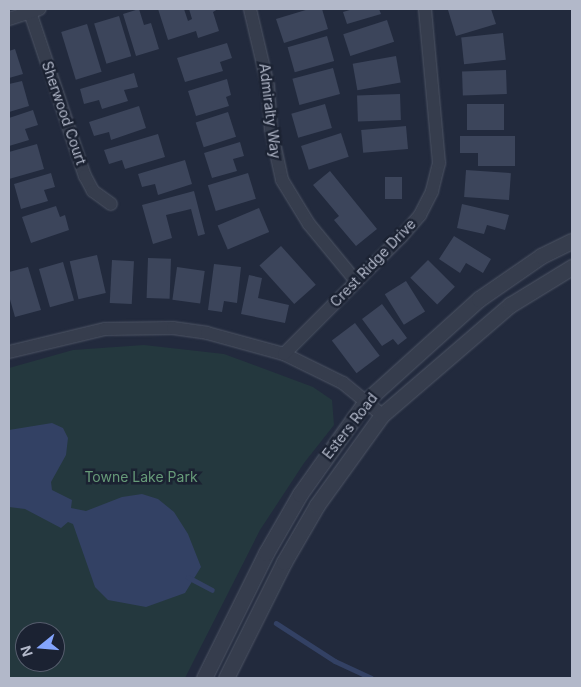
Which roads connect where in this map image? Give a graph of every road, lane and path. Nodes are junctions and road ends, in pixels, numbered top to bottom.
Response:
1 (250, 9) edge
2 (425, 9) edge
3 (35, 10) edge
4 (9, 19) edge
5 (111, 204) dead end
6 (572, 240) edge
7 (572, 267) edge
8 (356, 280) junction
9 (9, 352) edge
10 (284, 354) junction
11 (366, 402) junction
12 (382, 415) junction
13 (204, 678) edge
14 (226, 678) edge

1 - 8 street, Admiralty Way
2 - 8 street, Crest Ridge Drive
3 - 4 street
3 - 5 street, Sherwood Court
6 - 11 street, Esters Road
7 - 12 street, Esters Road
8 - 10 street, Crest Ridge Drive
9 - 10 street
10 - 11 street
11 - 12 street
11 - 13 street, Esters Road
12 - 14 street, Esters Road

